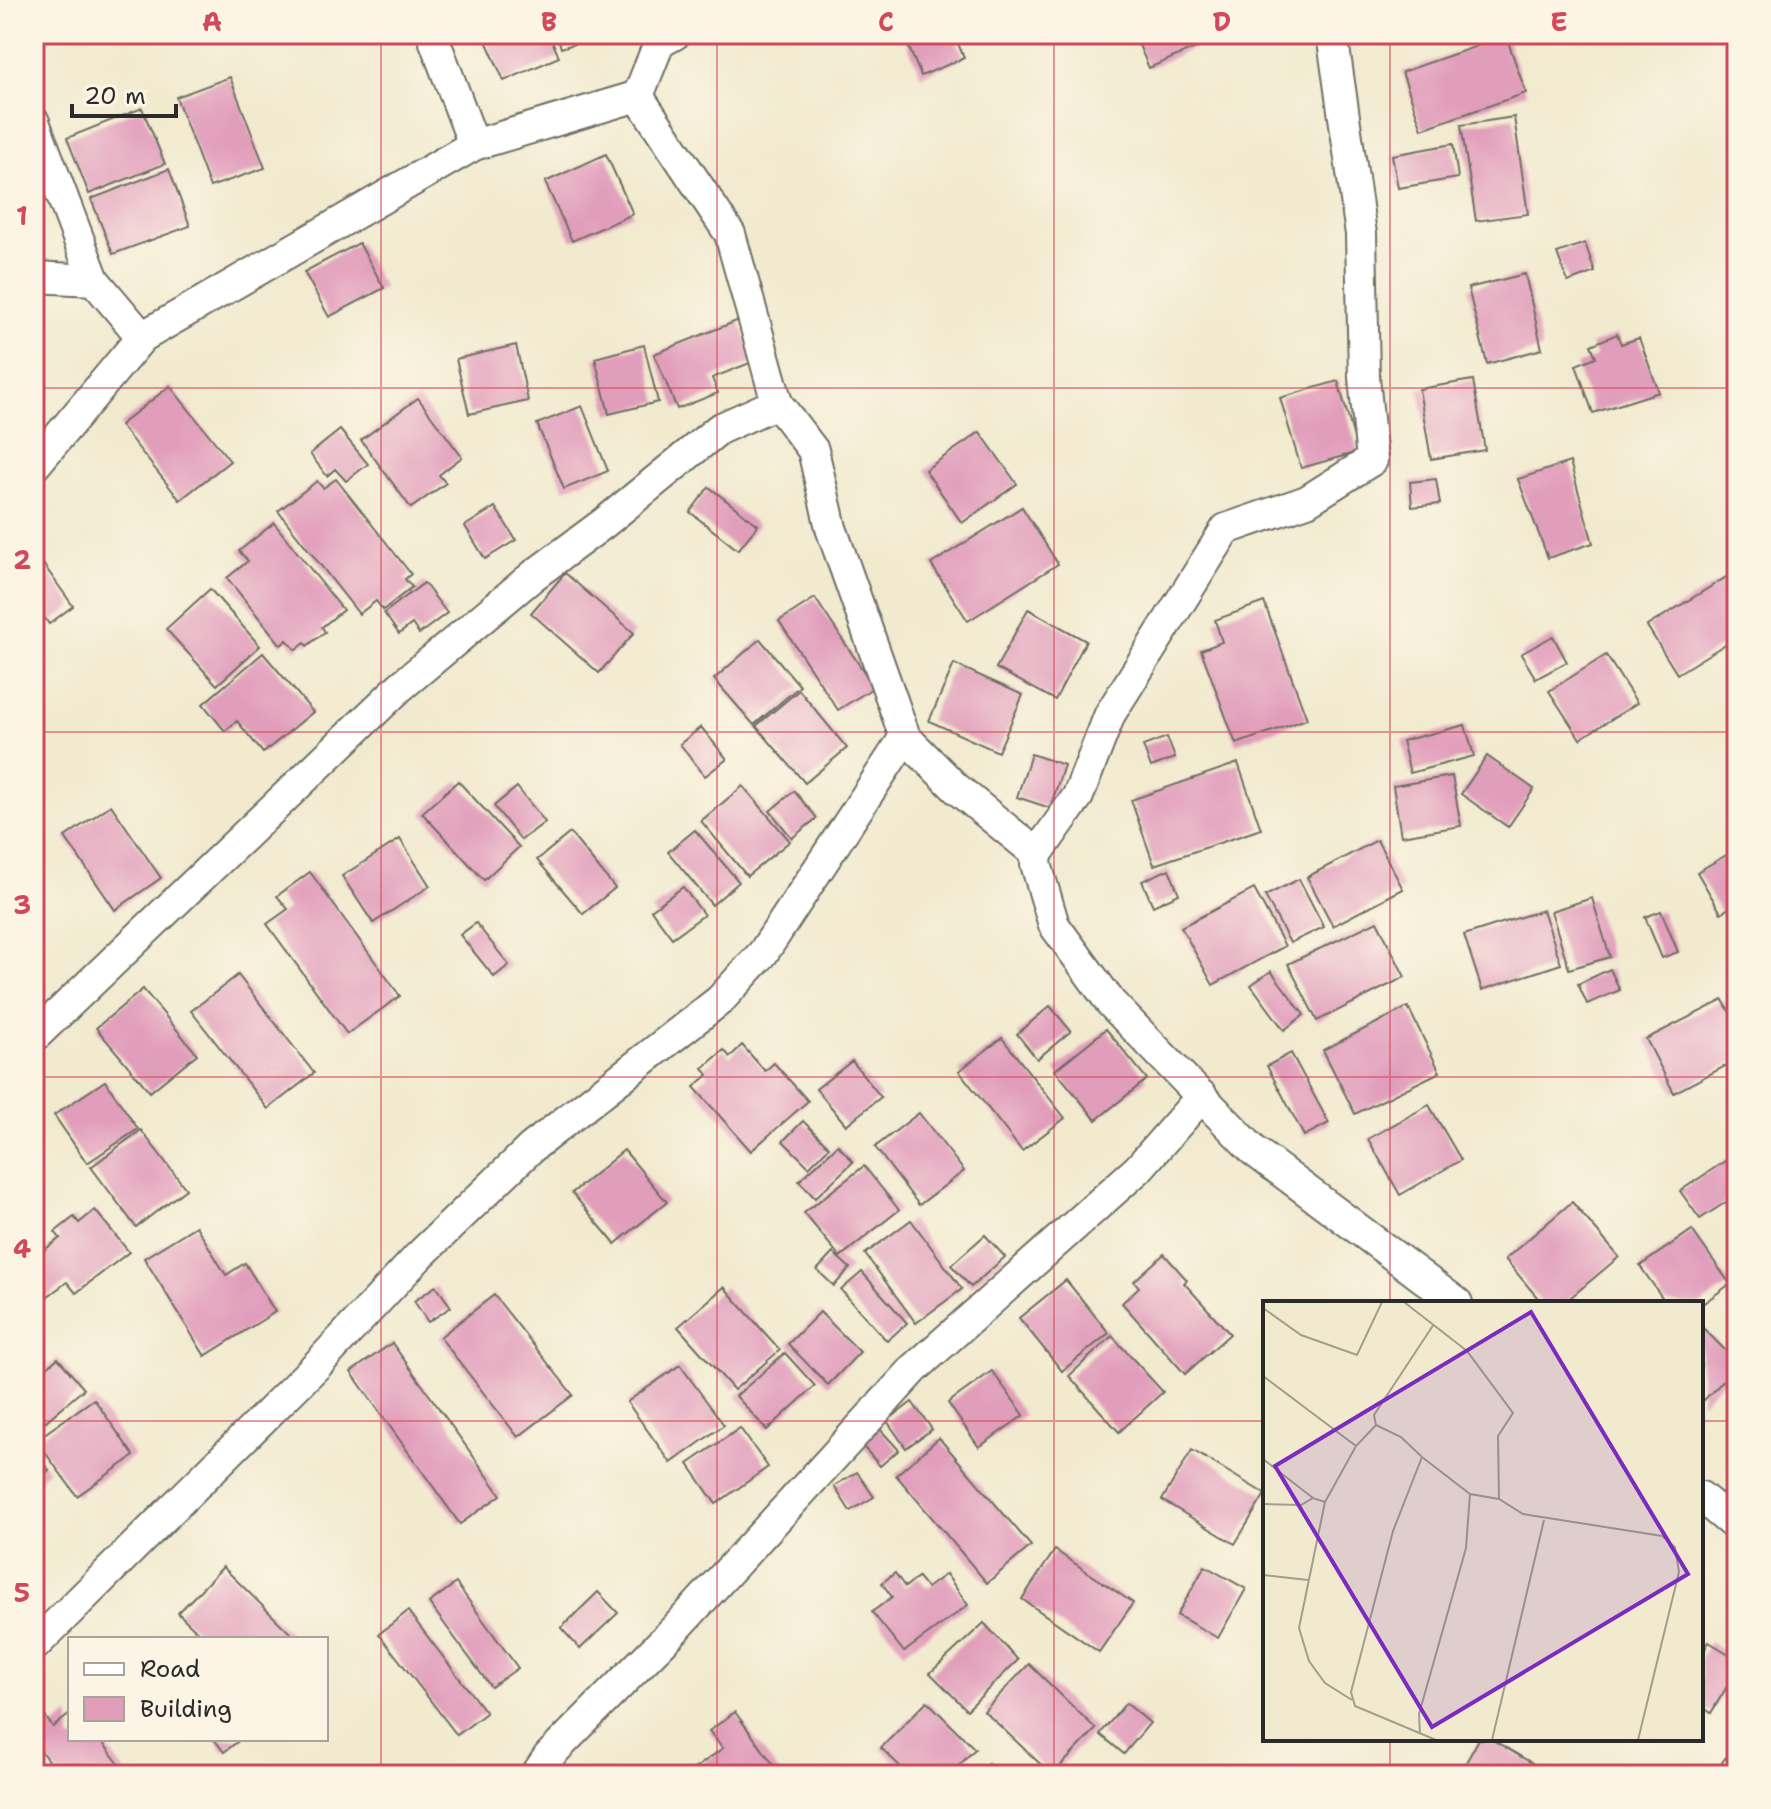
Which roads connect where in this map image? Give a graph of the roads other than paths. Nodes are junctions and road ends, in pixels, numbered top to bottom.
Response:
1 (432, 34) edge
2 (675, 34) edge
3 (1332, 34) edge
4 (638, 96) junction
5 (34, 122) edge
6 (474, 145) junction
7 (34, 277) edge
8 (94, 280) junction
9 (142, 337) junction
10 (777, 403) junction
11 (34, 466) edge
12 (905, 737) junction
13 (1037, 854) junction
14 (34, 1037) edge
15 (1202, 1096) junction
16 (1454, 1301) edge
17 (1703, 1499) edge
18 (1737, 1527) edge
19 (34, 1646) edge
20 (1737, 1769) edge
21 (536, 1775) edge
22 (1733, 1775) edge

1 - 6 street
2 - 4 street
3 - 13 street
4 - 6 street
4 - 10 street
5 - 8 street
6 - 9 street
7 - 8 street
8 - 9 street
9 - 11 street
10 - 12 street
10 - 14 street
12 - 13 street
12 - 19 street
13 - 15 street
15 - 16 street
15 - 21 street
17 - 18 street
20 - 22 street

